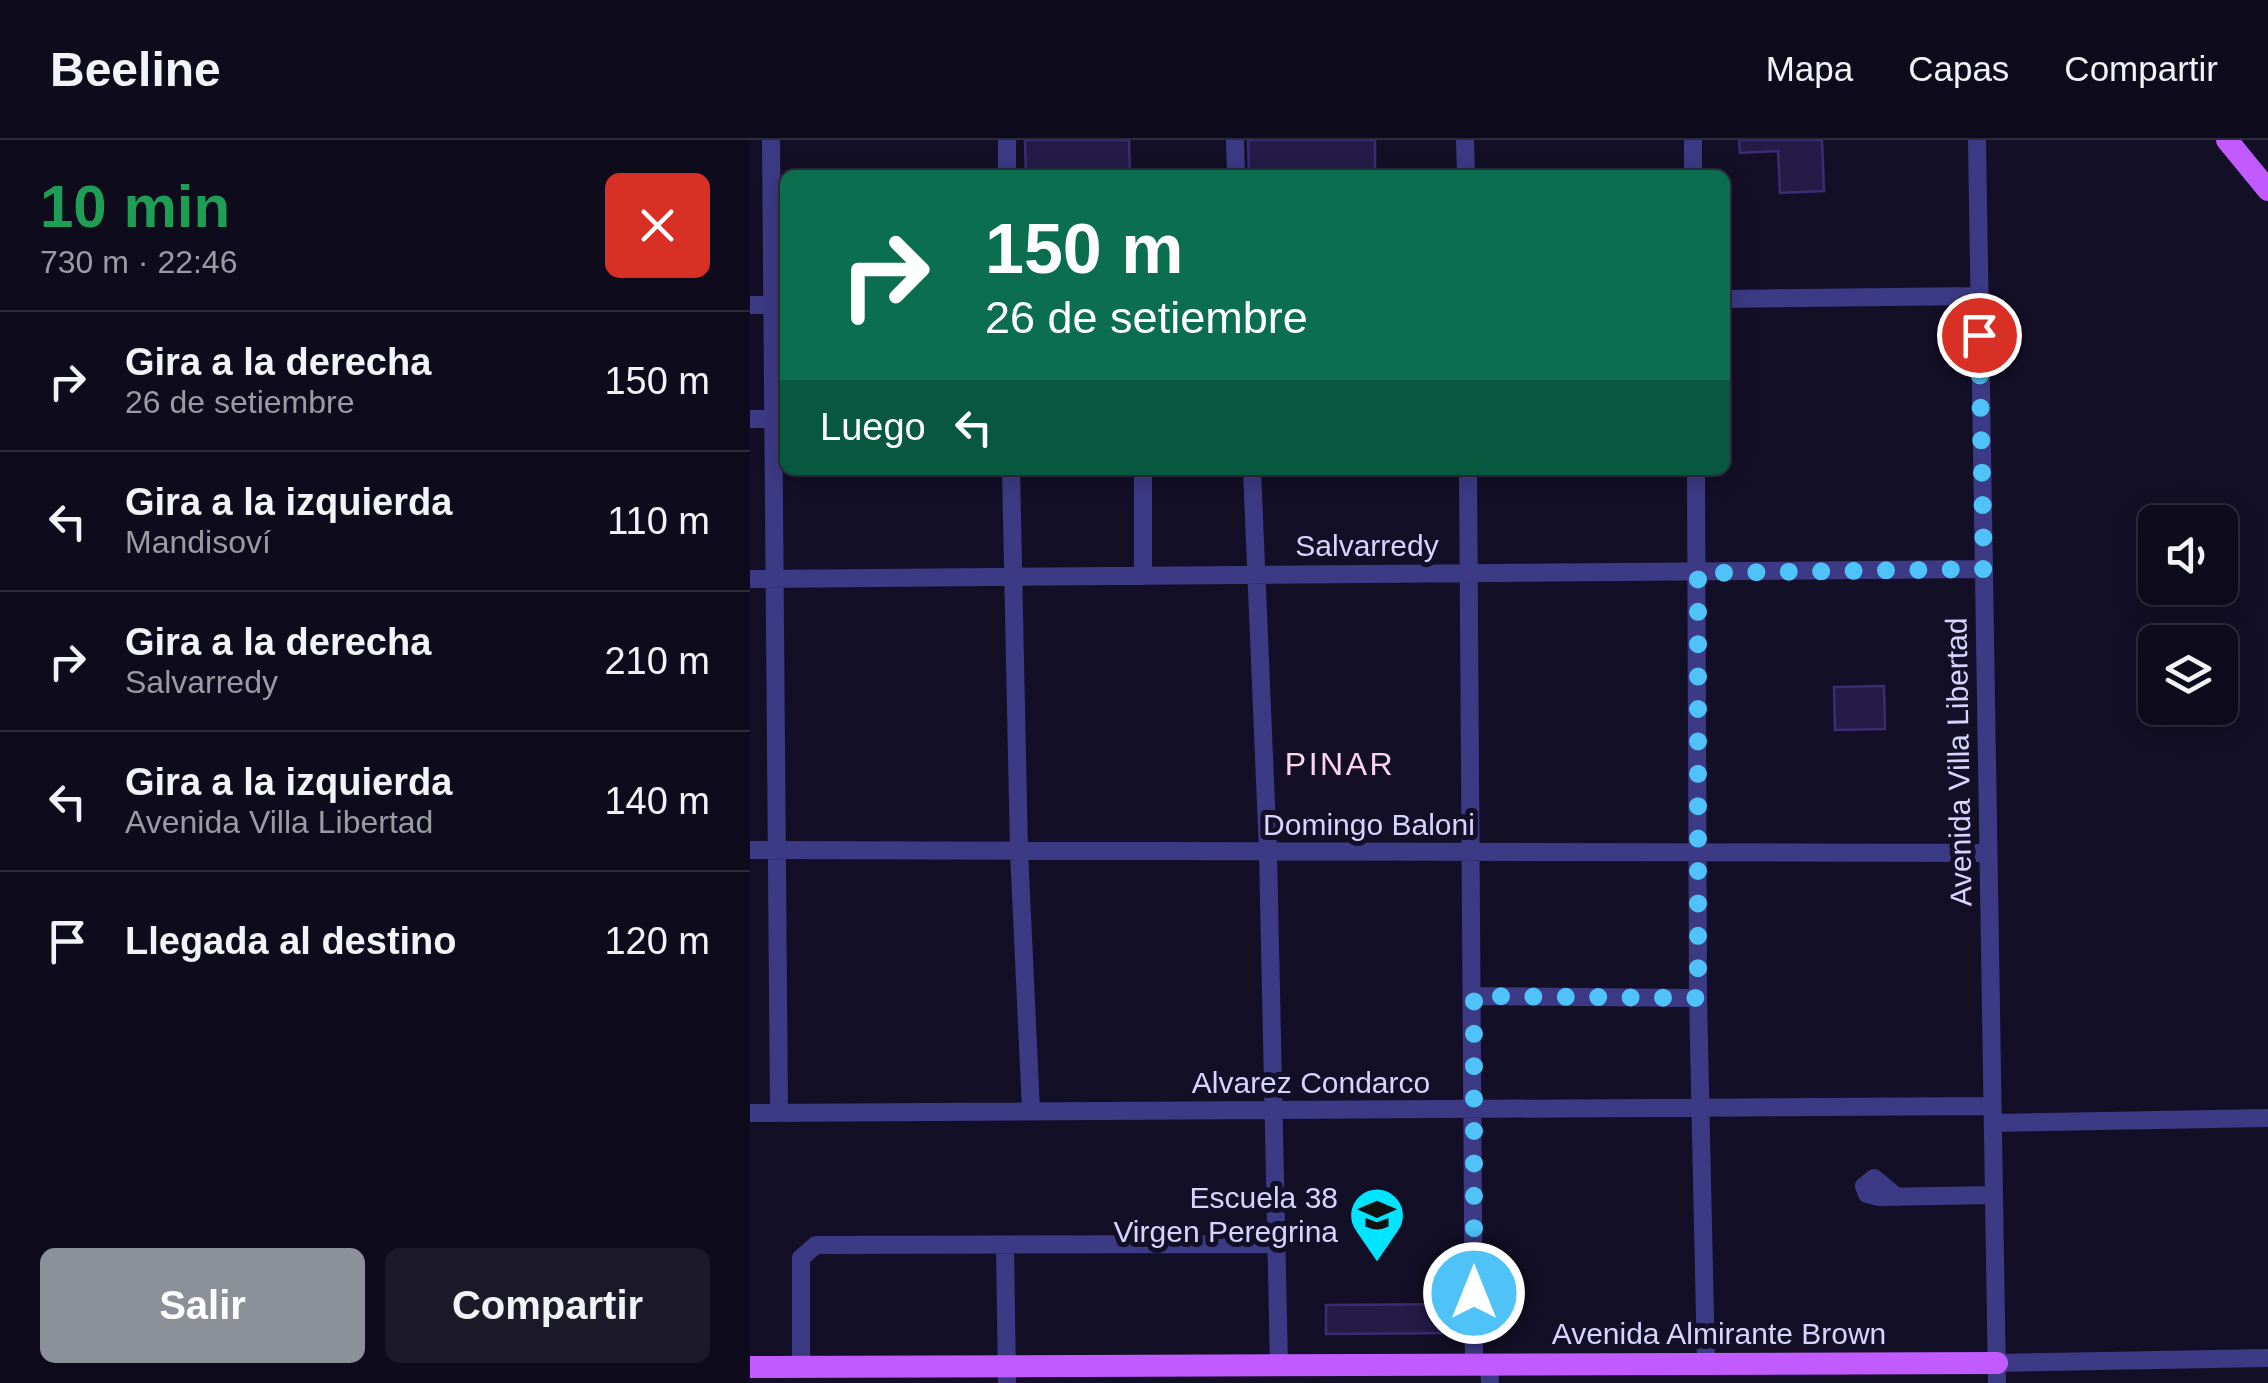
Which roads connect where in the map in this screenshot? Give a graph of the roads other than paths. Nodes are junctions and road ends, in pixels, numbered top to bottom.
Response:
1 (771, 140) edge
2 (1007, 140) edge
3 (1234, 140) edge
4 (1466, 140) edge
5 (1693, 140) edge
6 (1977, 140) edge
7 (2227, 140) edge
8 (1007, 170) edge
9 (1236, 170) edge
10 (1466, 170) edge
11 (1693, 170) edge
12 (2268, 190) edge
13 (1978, 296) junction
14 (1730, 299) edge
15 (778, 305) edge
16 (750, 306) edge
17 (750, 418) edge
18 (779, 419) edge
19 (1011, 475) edge
20 (1143, 475) edge
21 (1252, 475) edge
22 (1468, 475) edge
23 (1696, 475) edge
24 (1984, 569) junction
25 (1259, 573) junction
26 (1698, 573) junction
27 (1469, 574) junction
28 (1143, 576) junction
29 (1013, 577) junction
30 (750, 579) edge
31 (774, 579) junction
32 (750, 850) edge
33 (777, 850) junction
34 (1019, 850) junction
35 (1268, 852) junction
36 (1988, 853) junction
37 (1472, 854) junction
38 (1700, 855) junction
39 (1474, 996) junction
40 (1698, 998) junction
41 (1031, 1110) junction
42 (1474, 1110) junction
43 (1700, 1110) junction
44 (1276, 1111) junction
45 (750, 1113) edge
46 (779, 1113) junction
47 (1992, 1114) junction
48 (2268, 1118) edge
49 (1994, 1195) junction
50 (1897, 1197) dead end
51 (1276, 1244) junction
52 (1005, 1245) junction
53 (2268, 1358) edge
54 (1706, 1363) junction
55 (1278, 1365) junction
56 (750, 1368) edge
57 (1484, 1372) edge
58 (1661, 1372) edge
59 (792, 1373) edge
60 (1824, 1373) edge
61 (1997, 1373) edge
62 (1168, 1374) edge
63 (1007, 1375) edge
64 (1332, 1375) edge

1 - 15 street
2 - 8 street
3 - 9 street
4 - 10 street
5 - 11 street
6 - 13 street, Avenida Villa Libertad
7 - 12 main road
13 - 14 street
13 - 24 street, Avenida Villa Libertad
15 - 16 street
15 - 18 street
17 - 18 street
18 - 31 street
19 - 29 street
20 - 28 street
21 - 25 street
22 - 27 street
23 - 26 street
24 - 26 street, Salvarredy
24 - 36 street, Avenida Villa Libertad
25 - 27 street, Salvarredy
25 - 28 street, Salvarredy
25 - 35 street
26 - 27 street, Salvarredy
26 - 38 street
27 - 37 street
28 - 29 street, Salvarredy
29 - 31 street, Salvarredy
29 - 34 street
30 - 31 street, Salvarredy
31 - 33 street
32 - 33 street, Domingo Baloni
33 - 34 street, Domingo Baloni
33 - 46 street
34 - 35 street, Domingo Baloni
34 - 41 street
35 - 37 street, Domingo Baloni
35 - 44 street
36 - 38 street, Domingo Baloni
36 - 47 street, Avenida Villa Libertad
37 - 38 street, Domingo Baloni
37 - 39 street
38 - 40 street
39 - 40 street
39 - 42 street
40 - 43 street
41 - 44 street, Alvarez Condarco
41 - 46 street, Alvarez Condarco
42 - 43 street, Alvarez Condarco
42 - 44 street, Alvarez Condarco
42 - 57 street
43 - 47 street, Alvarez Condarco
43 - 54 street
44 - 51 street
45 - 46 street, Alvarez Condarco
47 - 48 street, Alvarez Condarco
47 - 49 street, Avenida Villa Libertad
49 - 50 street
49 - 61 street, Avenida Villa Libertad
51 - 52 street
51 - 55 street
52 - 59 street
52 - 63 street
53 - 61 street, Avenida Almirante Brown
54 - 58 main road, Avenida Almirante Brown
54 - 60 main road, Avenida Almirante Brown
55 - 62 main road, Avenida Almirante Brown
55 - 64 main road, Avenida Almirante Brown
56 - 59 main road, Avenida Almirante Brown
57 - 58 main road, Avenida Almirante Brown
57 - 64 main road, Avenida Almirante Brown
59 - 63 main road, Avenida Almirante Brown
60 - 61 main road, Avenida Almirante Brown
62 - 63 main road, Avenida Almirante Brown

